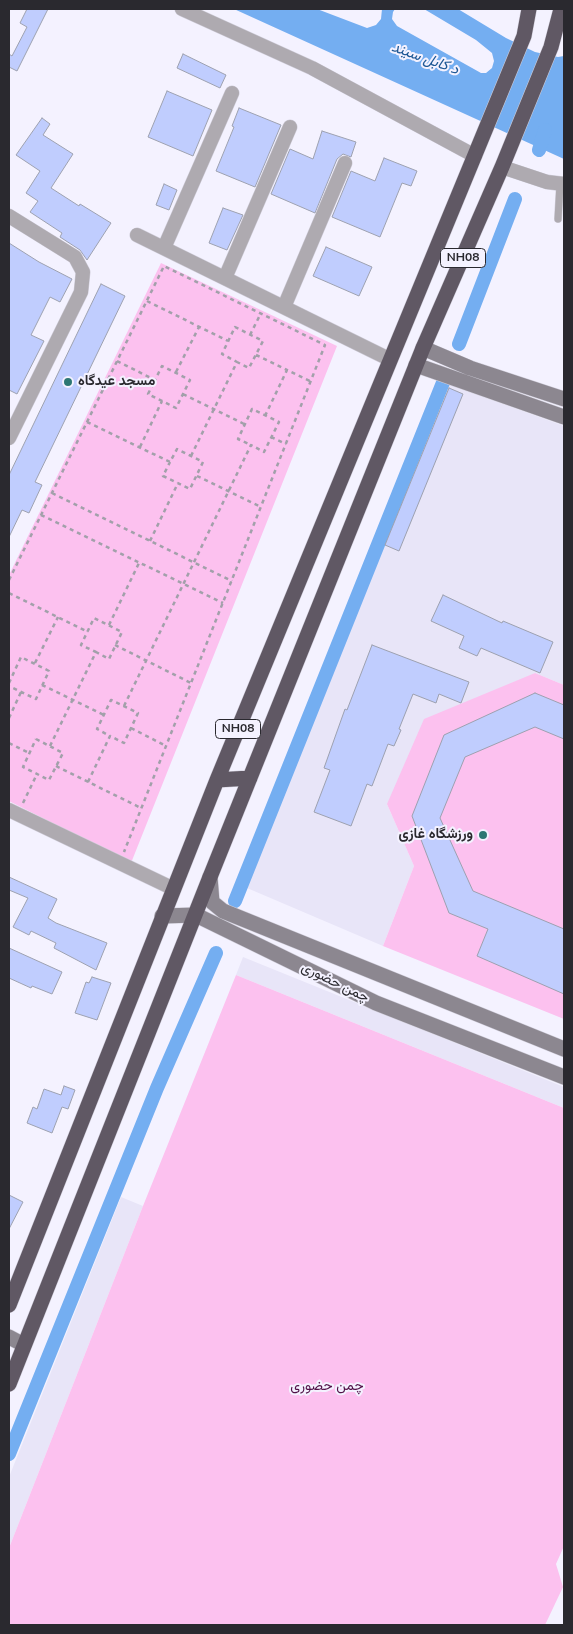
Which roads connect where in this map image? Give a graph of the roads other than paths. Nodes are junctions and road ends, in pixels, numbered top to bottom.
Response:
1 (182, 9) edge
2 (529, 9) edge
3 (561, 9) edge
4 (232, 93) dead end
5 (290, 127) dead end
6 (475, 156) junction
7 (345, 163) dead end
8 (502, 167) junction
9 (562, 184) edge
10 (9, 216) edge
11 (558, 219) dead end
12 (137, 235) dead end
13 (164, 248) junction
14 (225, 278) junction
15 (284, 308) junction
16 (423, 348) junction
17 (389, 359) junction
18 (416, 365) junction
19 (564, 398) edge
20 (564, 416) edge
21 (9, 438) edge
22 (250, 778) junction
23 (217, 780) junction
24 (9, 810) edge
25 (210, 876) junction
26 (174, 889) junction
27 (196, 915) junction
28 (162, 916) junction
29 (564, 1050) edge
30 (564, 1077) edge
31 (9, 1305) edge
32 (9, 1337) edge
33 (24, 1345) junction
34 (10, 1374) edge

1 - 6 street
2 - 6 highway, NH08
3 - 8 highway, NH08
4 - 13 street
5 - 14 street
6 - 17 highway, NH08
7 - 15 street
8 - 9 street
8 - 16 highway, NH08
9 - 11 lane
10 - 21 street
12 - 13 street
13 - 14 street
14 - 15 street
15 - 17 street
16 - 18 highway, NH08
16 - 19 main road
17 - 23 highway, NH08
18 - 20 main road
18 - 22 highway, NH08
22 - 23 highway
22 - 25 highway, NH08
23 - 26 highway, NH08
24 - 26 street
25 - 27 highway, NH08
25 - 29 main road, چمن حضوری
26 - 28 highway, NH08
27 - 28 main road, چمن حضوری
27 - 30 main road, چمن حضوری
27 - 33 highway, NH08
28 - 31 highway, NH08
32 - 33 main road
33 - 34 highway, NH08

